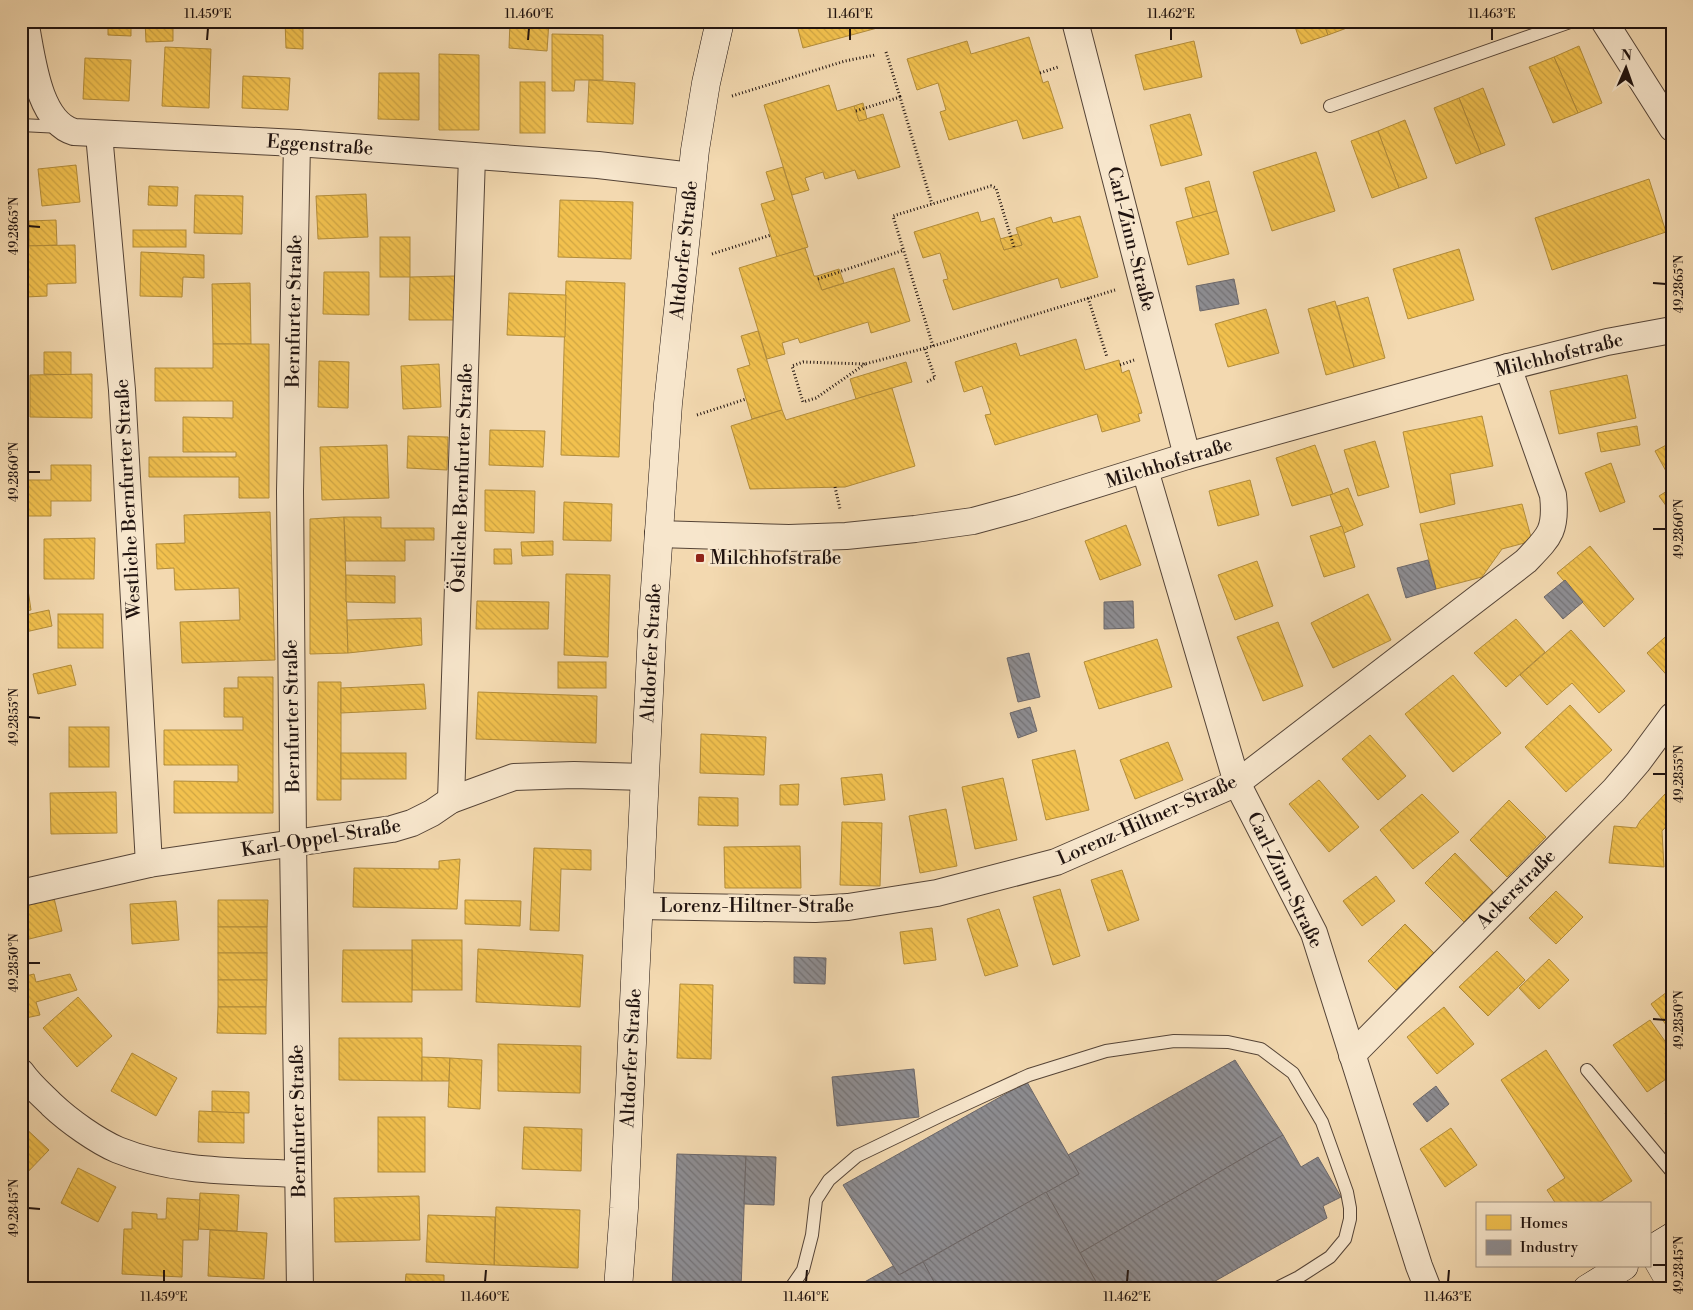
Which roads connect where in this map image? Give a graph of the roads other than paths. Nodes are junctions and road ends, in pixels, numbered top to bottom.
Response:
1 (25, 21) edge
2 (720, 21) edge
3 (1075, 21) edge
4 (1572, 21) edge
5 (1604, 21) edge
6 (1330, 106) dead end
7 (21, 125) edge
8 (62, 127) junction
9 (1672, 128) edge
10 (100, 134) junction
11 (297, 143) junction
12 (472, 156) junction
13 (692, 176) junction
14 (1672, 330) edge
15 (1508, 368) junction
16 (1187, 456) junction
17 (1145, 470) junction
18 (658, 534) junction
19 (1672, 716) edge
20 (645, 777) junction
21 (1237, 782) junction
22 (451, 800) junction
23 (293, 843) junction
24 (149, 864) junction
25 (21, 893) edge
26 (639, 906) junction
27 (1352, 1055) junction
28 (1587, 1070) dead end
29 (21, 1072) edge
30 (1672, 1172) edge
31 (298, 1174) junction
32 (1658, 1246) edge
33 (1621, 1268) edge
34 (1672, 1285) edge
35 (300, 1289) edge
36 (618, 1289) edge
37 (790, 1289) edge
38 (1275, 1289) edge
39 (1428, 1289) edge
40 (1587, 1289) edge

1 - 8 street
2 - 13 main road, Altdorfer Straße
3 - 16 street, Carl-Zinn-Straße
4 - 6 lane
5 - 9 street
7 - 8 lane
8 - 10 street, Eggenstraße
10 - 11 street, Eggenstraße
10 - 24 street, Westliche Bernfurter Straße
11 - 12 street, Eggenstraße
11 - 23 street, Bernfurter Straße
12 - 13 street, Eggenstraße
12 - 22 street, Östliche Bernfurter Straße
13 - 18 main road, Altdorfer Straße
14 - 15 street, Milchhofstraße
15 - 16 street, Milchhofstraße
15 - 21 street, Lorenz-Hiltner-Straße
16 - 17 street, Milchhofstraße
17 - 18 street, Milchhofstraße
17 - 21 street, Carl-Zinn-Straße
18 - 20 main road, Altdorfer Straße
19 - 27 street, Ackerstraße
20 - 22 street, Karl-Oppel-Straße
20 - 26 main road, Altdorfer Straße
21 - 26 street, Lorenz-Hiltner-Straße
21 - 27 street, Carl-Zinn-Straße
22 - 23 street, Karl-Oppel-Straße
23 - 24 street, Karl-Oppel-Straße
23 - 31 street, Bernfurter Straße
24 - 25 street, Karl-Oppel-Straße
26 - 36 main road, Altdorfer Straße
27 - 39 street, Carl-Zinn-Straße
28 - 30 lane
29 - 31 street
31 - 35 street, Bernfurter Straße
32 - 34 main road
33 - 40 main road
37 - 38 lane

